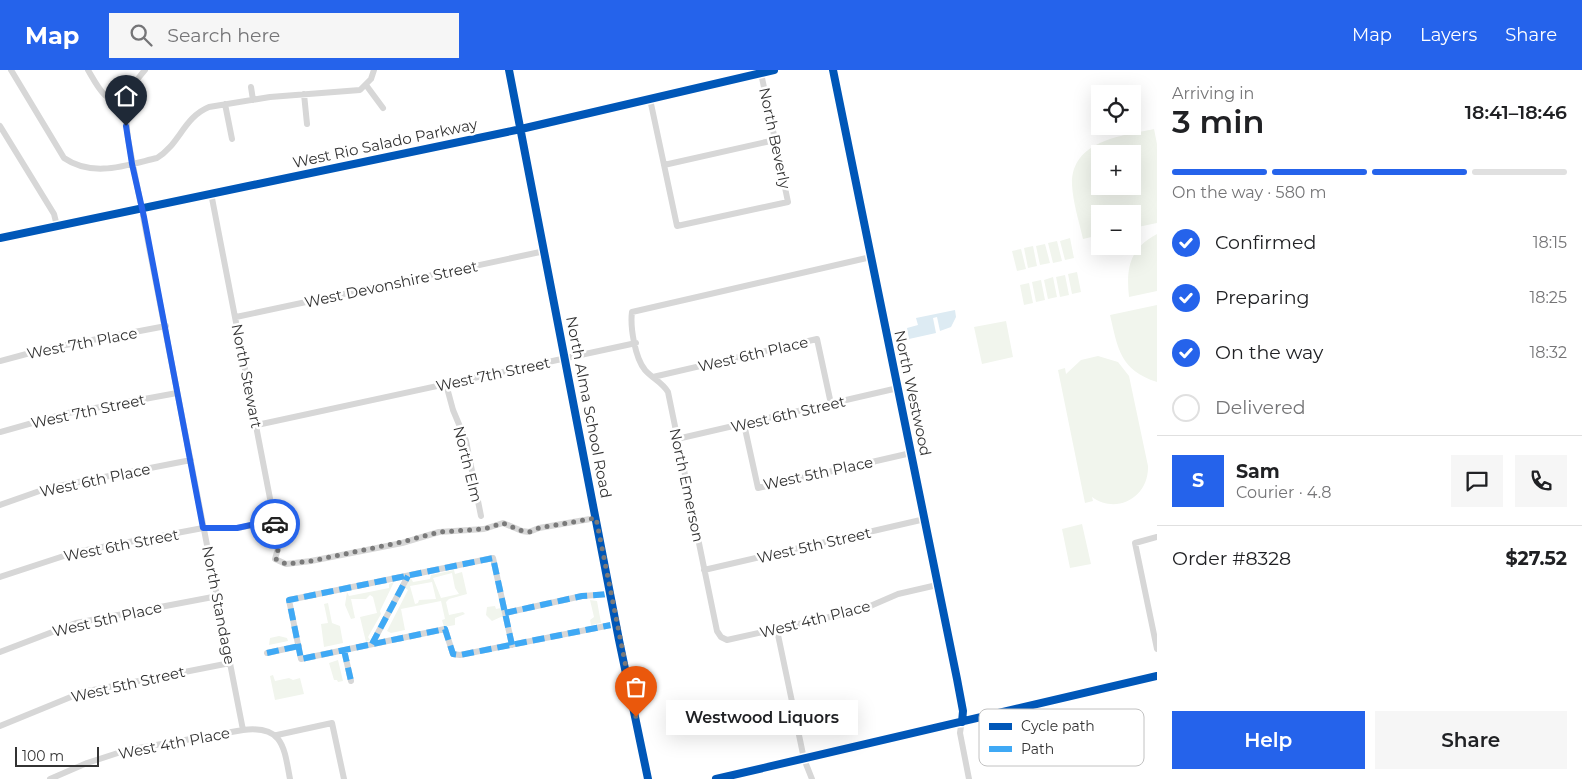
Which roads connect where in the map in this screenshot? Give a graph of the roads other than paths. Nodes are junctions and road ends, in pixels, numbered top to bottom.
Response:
1 (12, 70) edge
2 (88, 70) edge
3 (145, 70) edge
4 (374, 70) edge
5 (509, 70) edge
6 (774, 70) edge
7 (833, 70) edge
8 (761, 73) junction
9 (366, 85) junction
10 (250, 87) dead end
11 (304, 94) junction
12 (650, 99) junction
13 (253, 100) junction
14 (128, 102) junction
15 (225, 104) junction
16 (383, 108) dead end
17 (307, 124) dead end
18 (0, 126) edge
19 (521, 129) junction
20 (232, 139) dead end
21 (775, 140) junction
22 (132, 164) junction
23 (664, 165) junction
24 (211, 193) junction
25 (142, 208) junction
26 (57, 226) junction
27 (0, 238) edge
28 (545, 251) junction
29 (871, 257) junction
30 (236, 317) junction
31 (166, 326) junction
32 (636, 343) junction
33 (566, 358) junction
34 (0, 361) edge
35 (653, 377) junction
36 (446, 384) junction
37 (898, 388) junction
38 (178, 393) junction
39 (831, 404) junction
40 (744, 424) junction
41 (257, 425) junction
42 (0, 432) edge
43 (677, 439) junction
44 (911, 453) junction
45 (191, 460) junction
46 (0, 505) edge
47 (481, 516) dead end
48 (596, 518) junction
49 (274, 520) junction
50 (925, 520) junction
51 (203, 528) junction
52 (1157, 537) edge
53 (704, 570) junction
54 (408, 576) junction
55 (0, 577) edge
56 (937, 585) junction
57 (610, 594) junction
58 (218, 596) junction
59 (505, 613) junction
60 (616, 624) junction
61 (777, 630) junction
62 (721, 637) joint
63 (372, 644) junction
64 (512, 645) junction
65 (299, 646) junction
66 (1157, 649) edge
67 (344, 650) junction
68 (0, 652) edge
69 (267, 653) dead end
70 (230, 663) junction
71 (1157, 676) edge
72 (351, 681) dead end
73 (1017, 709) edge
74 (979, 718) edge
75 (962, 722) junction
76 (0, 726) edge
77 (243, 730) junction
78 (276, 736) junction
79 (804, 759) junction
80 (70, 770) junction
81 (50, 779) edge
82 (71, 779) edge
83 (290, 779) edge
84 (344, 779) edge
85 (648, 779) edge
86 (716, 779) edge
87 (812, 779) edge
88 (969, 779) edge

1 - 22 street
2 - 14 street
3 - 14 street, North Standage
4 - 9 street
5 - 19 main road, North Alma School Road
6 - 8 main road, West Rio Salado Parkway
7 - 29 street, North Westwood
8 - 12 main road, West Rio Salado Parkway
8 - 21 street, North Beverly
9 - 11 street
9 - 16 street
10 - 13 street
11 - 13 street
11 - 17 street
12 - 19 main road, West Rio Salado Parkway
12 - 23 street
13 - 15 street
14 - 22 street, North Standage
15 - 20 street
15 - 22 street
18 - 26 street
19 - 24 main road, West Rio Salado Parkway
19 - 28 main road, North Alma School Road
21 - 23 street
21 - 23 street, North Beverly
22 - 25 street, North Standage
24 - 25 main road, West Rio Salado Parkway
24 - 30 street, North Stewart
25 - 26 main road, West Rio Salado Parkway
25 - 31 street, North Standage
26 - 27 main road, West Rio Salado Parkway
28 - 30 street, West Devonshire Street
28 - 33 main road, North Alma School Road
29 - 32 street
29 - 37 street, North Westwood
30 - 41 street, North Stewart
31 - 34 street, West 7th Place
31 - 38 street, North Standage
32 - 33 street, West 7th Street
32 - 35 street, North Emerson
33 - 36 street, West 7th Street
33 - 48 main road, North Alma School Road
35 - 39 street, West 6th Place
35 - 43 street, North Emerson
36 - 41 street, West 7th Street
36 - 47 street, North Elm
37 - 39 street, West 6th Street
37 - 44 street, North Westwood
38 - 42 street, West 7th Street
38 - 45 street, North Standage
39 - 40 street, West 6th Street
40 - 43 street, West 6th Street
40 - 44 street, West 5th Place
41 - 49 street, North Stewart
43 - 53 street, North Emerson
44 - 50 street, North Westwood
45 - 46 street, West 6th Place
45 - 51 street, North Standage
48 - 49 street, North Stewart
48 - 57 main road, North Alma School Road
49 - 51 street, West 6th Street
50 - 53 street, West 5th Street
50 - 56 street, North Westwood
51 - 55 street, West 6th Street
51 - 58 street, North Standage
52 - 66 street
53 - 62 street, North Emerson
54 - 59 street
54 - 63 street
54 - 65 street
56 - 61 street, West 4th Place
56 - 75 street, North Westwood
57 - 59 street
57 - 60 main road, North Alma School Road
58 - 68 street, West 5th Place
58 - 70 street, North Standage
59 - 64 street
60 - 64 street
60 - 85 main road, North Alma School Road
61 - 62 street, West 4th Place
61 - 79 street
63 - 64 street
63 - 67 street
65 - 67 street
65 - 69 street
67 - 72 street
70 - 76 street, West 5th Street
70 - 77 street, North Standage
71 - 73 main road
74 - 75 main road
75 - 79 main road
75 - 88 street, North Westwood
77 - 78 street
77 - 80 street, West 4th Place
78 - 83 street
78 - 84 street
79 - 86 main road
79 - 87 street
80 - 81 street, West 4th Place
80 - 82 street

